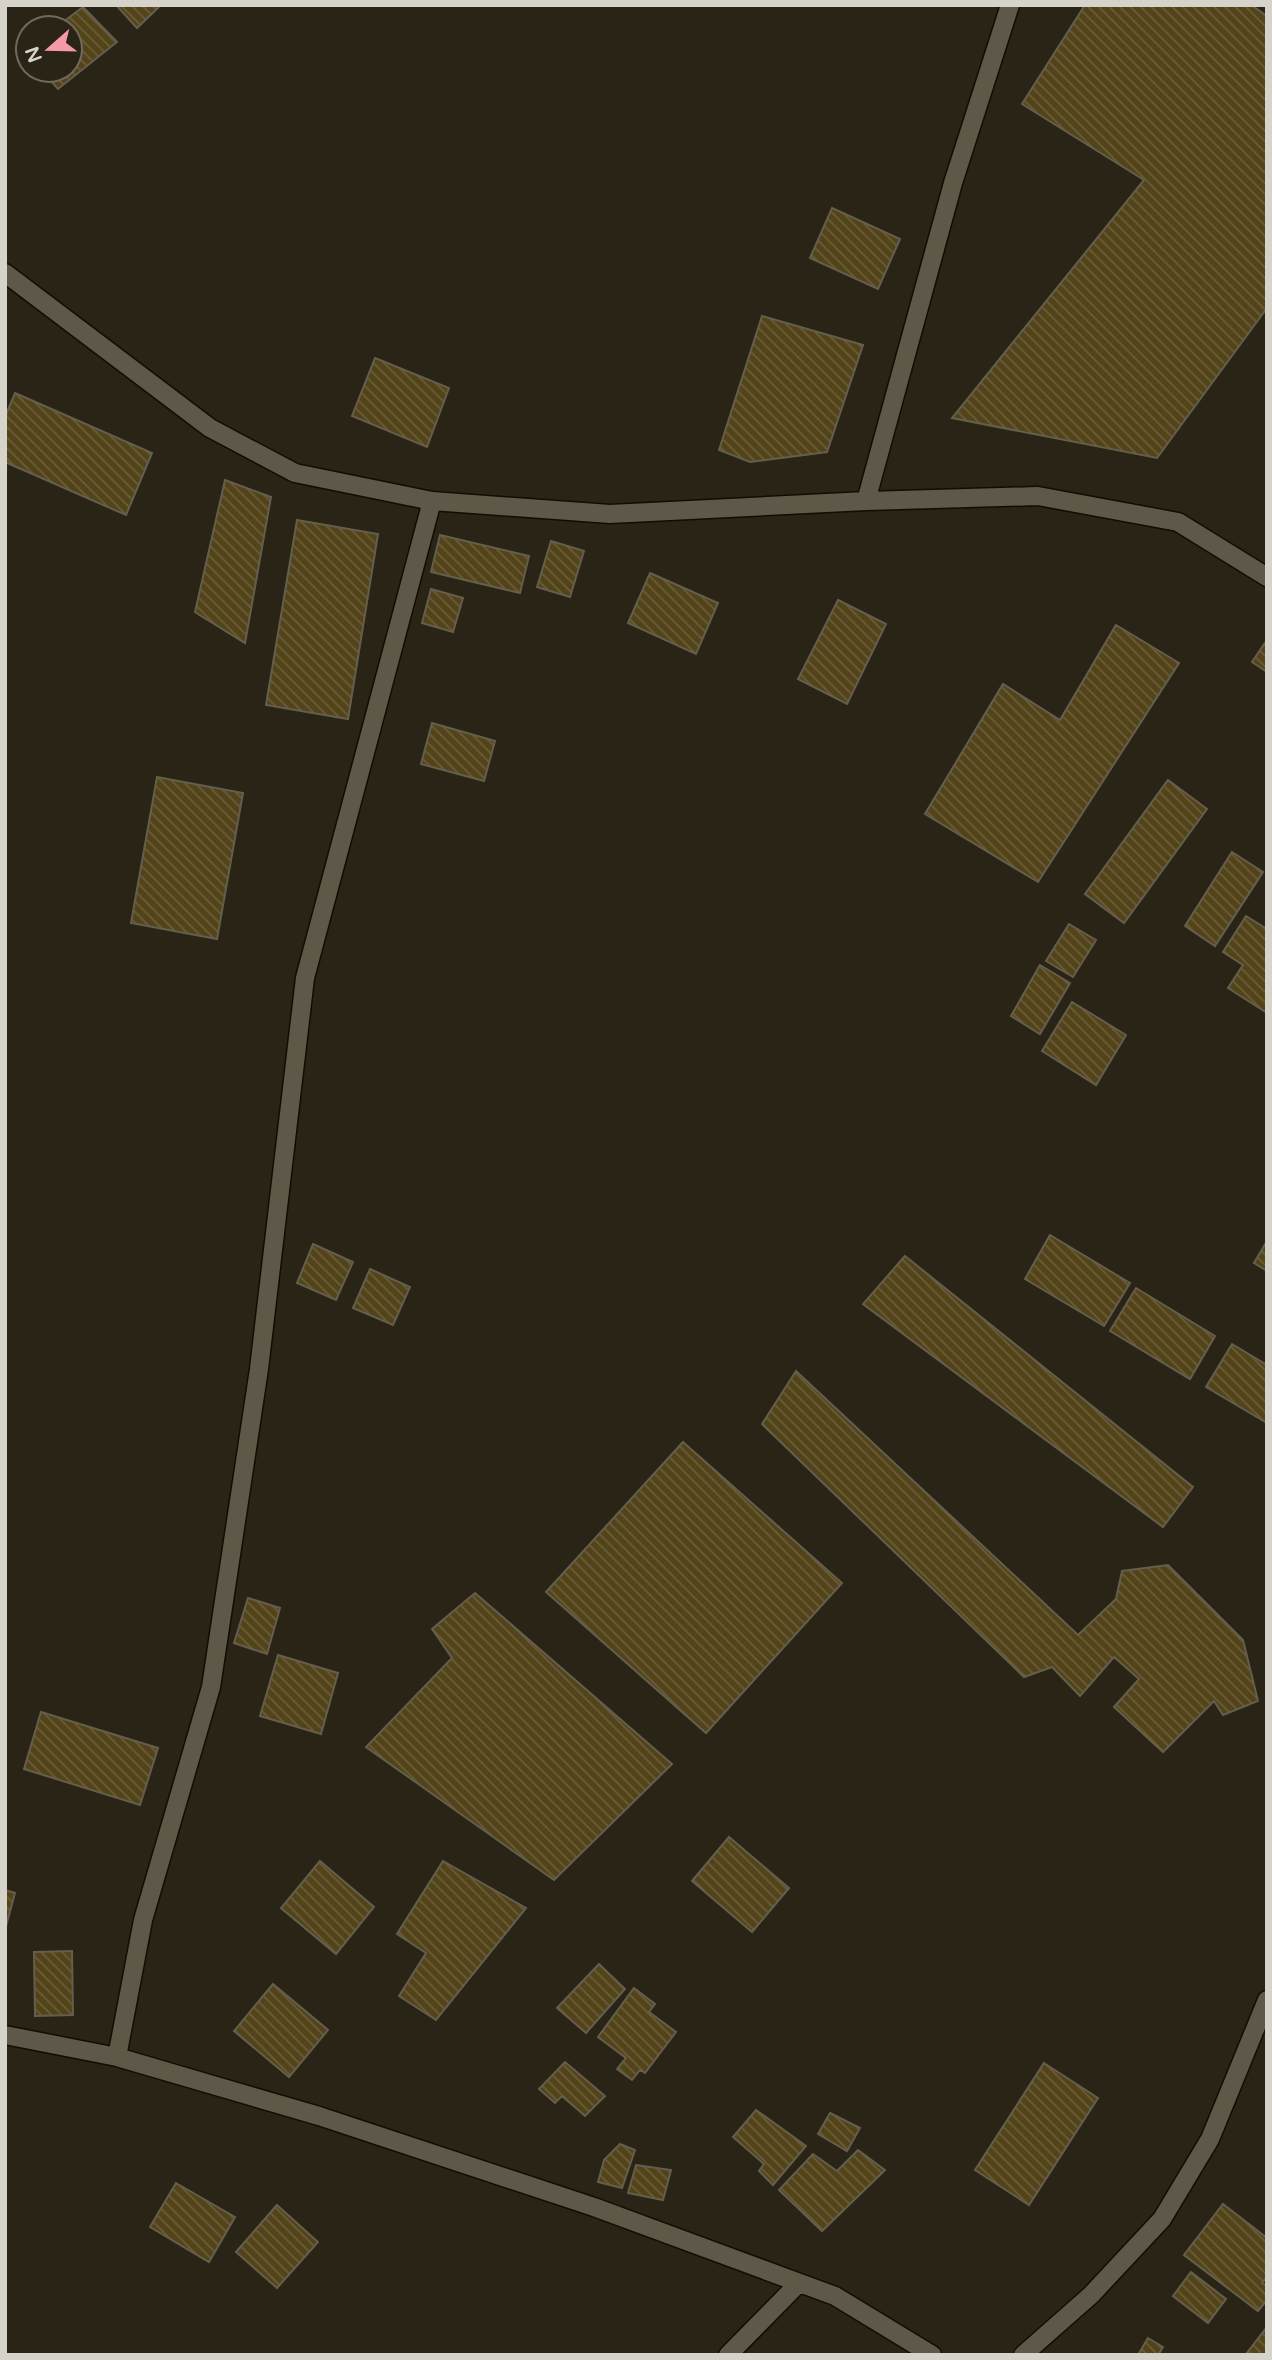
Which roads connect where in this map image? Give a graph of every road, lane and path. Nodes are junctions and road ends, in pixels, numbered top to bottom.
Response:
1 (1010, 5) edge
2 (5, 273) edge
3 (432, 501) junction
4 (866, 501) junction
5 (1267, 577) edge
6 (1267, 2000) edge
7 (5, 2035) edge
8 (117, 2056) junction
9 (799, 2284) junction
10 (727, 2355) edge
11 (932, 2355) edge
12 (1023, 2355) edge

1 - 4 street
2 - 3 street
3 - 4 street
3 - 8 street
4 - 5 street
6 - 12 street
7 - 8 street
8 - 9 street
9 - 10 street
9 - 11 street

